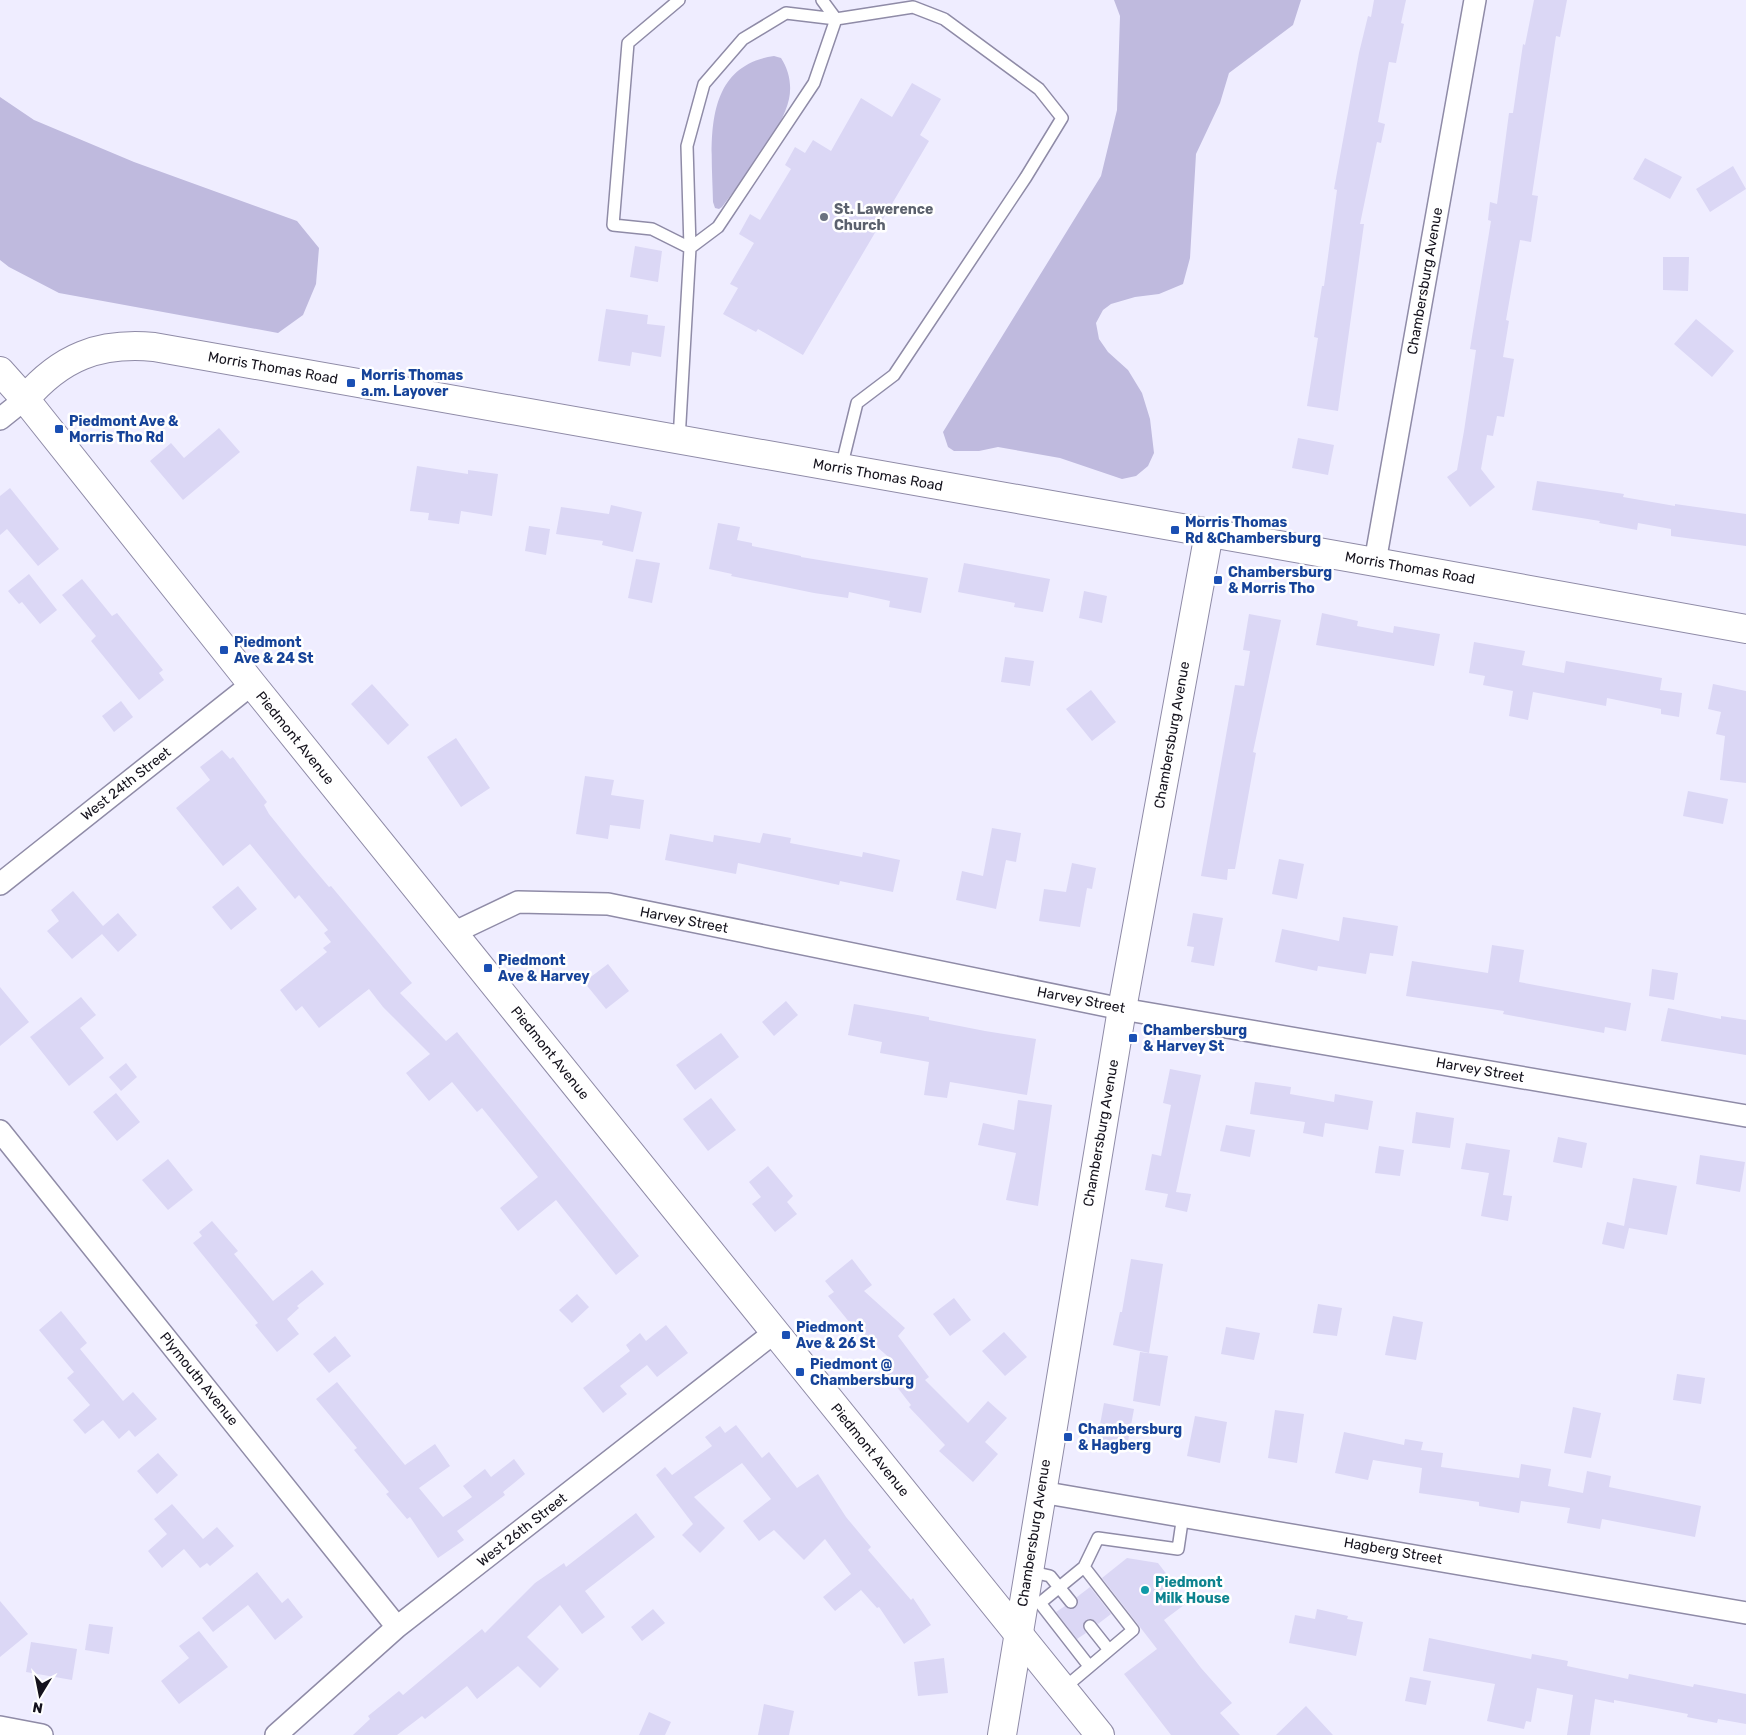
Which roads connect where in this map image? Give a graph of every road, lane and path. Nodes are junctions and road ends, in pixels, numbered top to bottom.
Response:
1 (679, 0) edge
2 (822, 0) edge
3 (1475, 0) edge
4 (836, 19) junction
5 (690, 248) junction
6 (0, 371) edge
7 (26, 399) junction
8 (0, 419) edge
9 (680, 440) junction
10 (841, 468) junction
11 (1209, 533) junction
12 (1376, 562) junction
13 (1746, 629) edge
14 (252, 684) junction
15 (0, 884) edge
16 (453, 933) junction
17 (1122, 1008) junction
18 (1746, 1116) edge
19 (0, 1131) edge
20 (775, 1332) junction
21 (1041, 1492) junction
22 (1183, 1515) junction
23 (1084, 1568) junction
24 (1028, 1571) junction
25 (1060, 1587) junction
26 (1071, 1602) dead end
27 (1746, 1613) edge
28 (1090, 1626) dead end
29 (397, 1627) junction
30 (1018, 1635) junction
31 (1110, 1650) junction
32 (1089, 1666) junction
33 (1063, 1689) junction
34 (0, 1727) edge
35 (42, 1735) edge
36 (276, 1735) edge
37 (1002, 1735) edge
38 (1100, 1735) edge

1 - 5 lane
2 - 4 lane
3 - 12 street, Chambersburg Avenue
4 - 5 lane
4 - 5 lane
4 - 10 lane
5 - 9 lane
6 - 7 main road, Piedmont Avenue
7 - 8 street
7 - 9 main road, Morris Thomas Road
7 - 14 main road, Piedmont Avenue
9 - 10 main road, Morris Thomas Road
10 - 11 main road, Morris Thomas Road
11 - 12 main road, Morris Thomas Road
11 - 17 main road, Chambersburg Avenue
12 - 13 main road, Morris Thomas Road
14 - 15 street, West 24th Street
14 - 16 main road, Piedmont Avenue
16 - 17 street, Harvey Street
16 - 20 main road, Piedmont Avenue
17 - 18 street, Harvey Street
17 - 21 main road, Chambersburg Avenue
19 - 29 street, Plymouth Avenue
20 - 29 street, West 26th Street
20 - 30 main road, Piedmont Avenue
21 - 22 street, Hagberg Street
21 - 24 main road, Chambersburg Avenue
22 - 23 lane
22 - 27 street, Hagberg Street
23 - 25 lane
23 - 31 lane
24 - 25 lane
24 - 30 main road, Chambersburg Avenue
25 - 26 lane
25 - 32 lane
28 - 31 lane
29 - 36 street, West 26th Street
30 - 33 main road, Piedmont Avenue
30 - 37 main road, Chambersburg Avenue
31 - 32 lane
32 - 33 lane
33 - 38 main road, Piedmont Avenue
34 - 35 street

